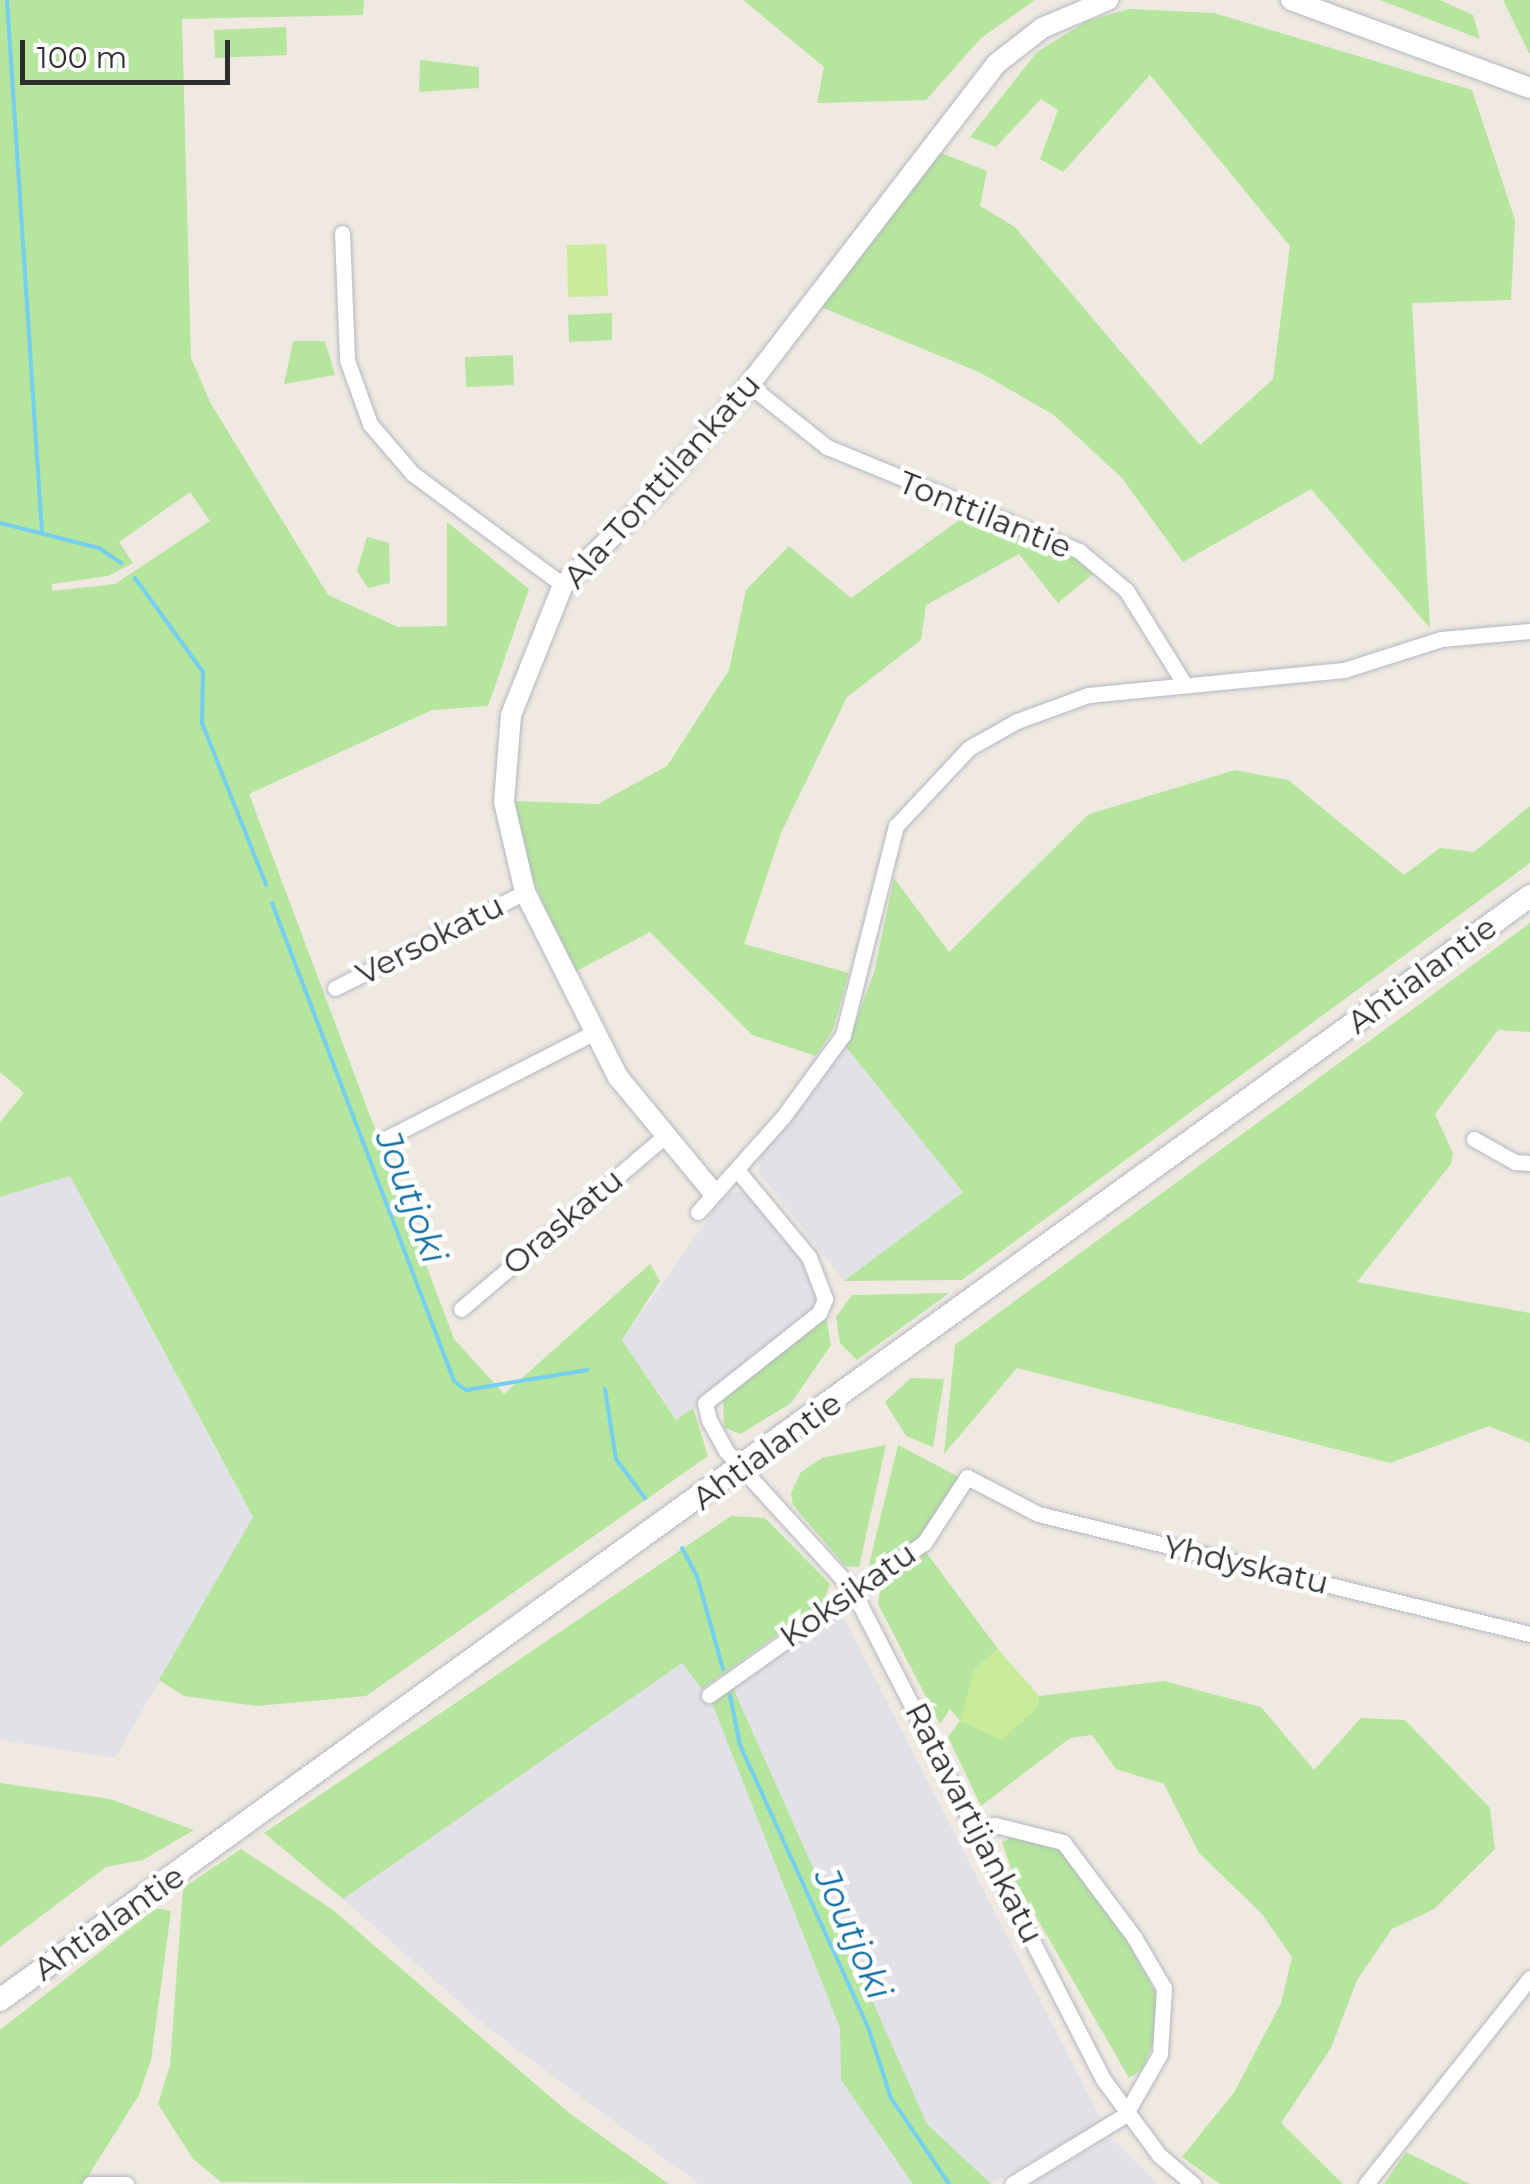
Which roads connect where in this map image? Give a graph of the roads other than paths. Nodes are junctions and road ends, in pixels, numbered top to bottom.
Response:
1 (1108, 0) edge
2 (1290, 0) edge
3 (1080, 4) edge
4 (1530, 88) edge
5 (342, 233) dead end
6 (749, 385) junction
7 (563, 585) junction
8 (1530, 631) edge
9 (1184, 683) junction
10 (525, 892) junction
11 (1530, 896) edge
12 (335, 988) dead end
13 (593, 1033) junction
14 (665, 1136) junction
15 (387, 1138) dead end
16 (1474, 1139) dead end
17 (1530, 1163) edge
18 (738, 1170) junction
19 (712, 1190) junction
20 (698, 1212) dead end
21 (461, 1309) dead end
22 (742, 1469) junction
23 (967, 1477) joint
24 (852, 1589) junction
25 (1530, 1634) edge
26 (709, 1695) dead end
27 (978, 1832) junction
28 (1530, 1978) edge
29 (0, 2000) edge
30 (1125, 2116) junction
31 (90, 2184) edge
32 (126, 2184) edge
33 (1012, 2184) edge
34 (1193, 2184) edge
35 (1366, 2184) edge

1 - 3 street, Ala-Tonttilankatu
2 - 4 street
3 - 6 street, Ala-Tonttilankatu
5 - 7 street
6 - 7 street, Ala-Tonttilankatu
6 - 9 street, Tonttilantie
7 - 10 street, Ala-Tonttilankatu
8 - 9 street
9 - 18 street
10 - 12 street, Versokatu
10 - 13 street, Ala-Tonttilankatu
11 - 22 main road, Ahtialantie
13 - 14 street, Ala-Tonttilankatu
13 - 15 street
14 - 19 street, Ala-Tonttilankatu
14 - 21 street, Oraskatu
16 - 17 street
18 - 19 street
18 - 22 street, Ratavartijankatu
19 - 20 street
22 - 24 street, Ratavartijankatu
22 - 29 main road, Ahtialantie
23 - 24 street, Koksikatu
23 - 25 street, Yhdyskatu
24 - 26 street, Koksikatu
24 - 27 street, Ratavartijankatu
27 - 30 street, Ratavartijankatu
27 - 30 street
28 - 35 street
30 - 33 street
30 - 34 street, Ratavartijankatu
31 - 32 street

